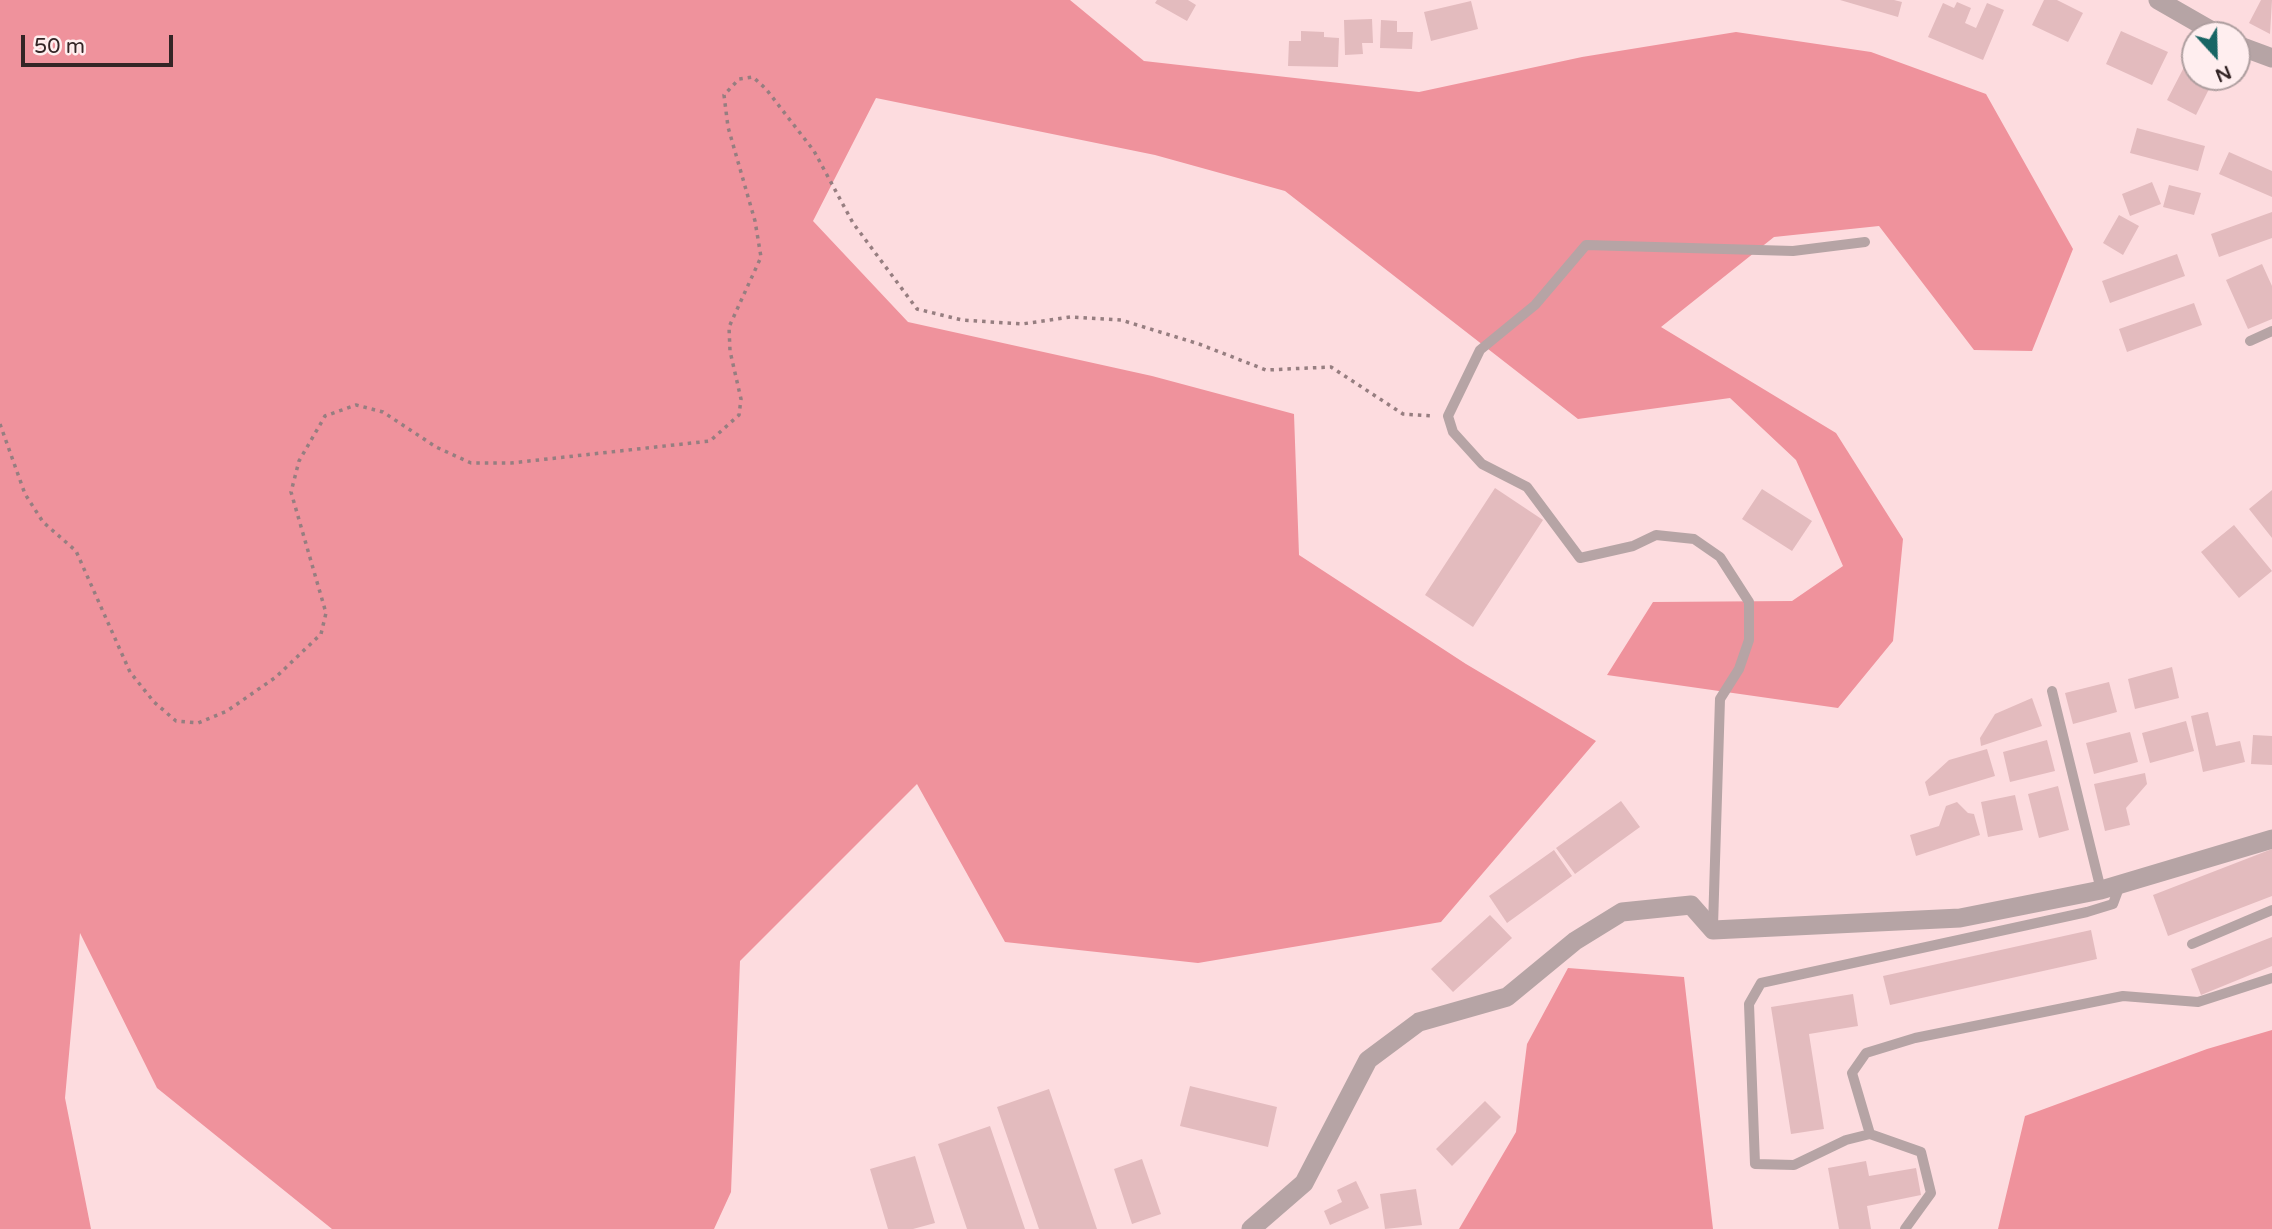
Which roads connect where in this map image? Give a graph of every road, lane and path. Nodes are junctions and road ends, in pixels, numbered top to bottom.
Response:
1 (2158, 0) edge
2 (2195, 21) edge
3 (2251, 50) edge
4 (2272, 58) edge
5 (1865, 242) dead end
6 (2272, 331) edge
7 (2250, 341) dead end
8 (1448, 416) junction
9 (0, 425) edge
10 (2052, 691) dead end
11 (2272, 839) edge
12 (2111, 887) junction
13 (2272, 911) edge
14 (1713, 930) junction
15 (2192, 944) dead end
16 (2272, 978) edge
17 (1870, 1135) junction
18 (1251, 1229) edge
19 (1905, 1229) edge

1 - 2 street
3 - 4 street
5 - 8 lane
6 - 7 lane
8 - 9 path
8 - 14 lane
10 - 12 lane
11 - 12 street
12 - 14 street
12 - 17 lane
13 - 15 lane
14 - 18 street
16 - 17 lane
17 - 19 lane

